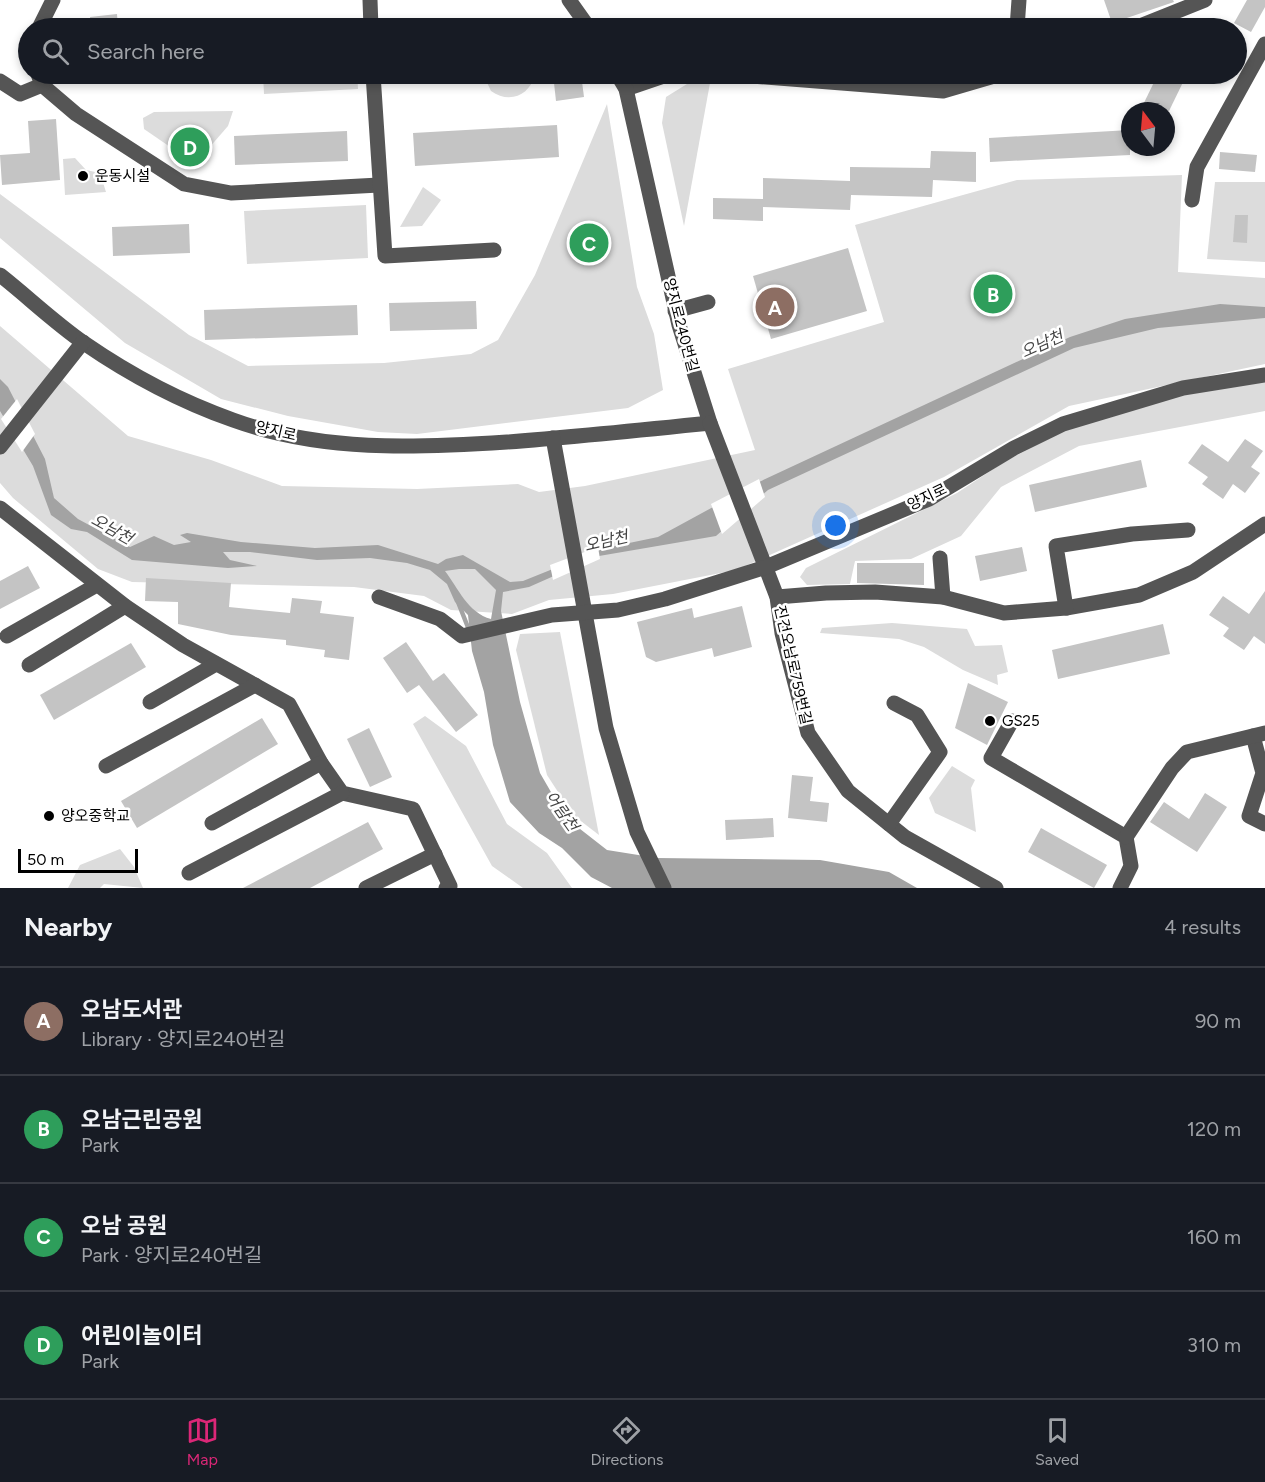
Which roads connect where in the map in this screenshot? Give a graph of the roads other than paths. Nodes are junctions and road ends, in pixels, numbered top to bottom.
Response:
1 (53, 0) edge
2 (370, 0) edge
3 (569, 0) edge
4 (1019, 0) edge
5 (1205, 0) edge
6 (44, 18) edge
7 (371, 18) edge
8 (582, 18) edge
9 (1018, 18) edge
10 (1160, 18) edge
11 (1265, 44) edge
12 (1247, 77) edge
13 (0, 81) edge
14 (34, 84) edge
15 (44, 84) edge
16 (374, 84) edge
17 (623, 84) edge
18 (641, 84) edge
19 (854, 84) edge
20 (967, 84) edge
21 (1243, 84) edge
22 (626, 89) junction
23 (379, 185) junction
24 (1192, 200) dead end
25 (494, 250) dead end
26 (0, 275) edge
27 (708, 302) dead end
28 (675, 311) junction
29 (83, 342) junction
30 (1265, 375) edge
31 (710, 423) junction
32 (553, 438) junction
33 (0, 447) edge
34 (0, 508) edge
35 (1265, 524) edge
36 (1188, 530) dead end
37 (940, 558) dead end
38 (766, 567) junction
39 (95, 586) junction
40 (379, 597) dead end
41 (777, 597) junction
42 (944, 597) junction
43 (125, 606) junction
44 (1066, 608) junction
45 (585, 614) junction
46 (7, 636) dead end
47 (216, 664) junction
48 (29, 665) dead end
49 (255, 685) junction
50 (150, 702) dead end
51 (894, 703) dead end
52 (1012, 721) dead end
53 (1259, 735) edge
54 (321, 763) junction
55 (106, 766) dead end
56 (342, 793) junction
57 (212, 823) dead end
58 (889, 824) junction
59 (1265, 824) edge
60 (1126, 837) junction
61 (435, 854) junction
62 (189, 873) dead end
63 (366, 888) edge
64 (446, 888) edge
65 (664, 888) edge
66 (996, 888) edge
67 (1120, 888) edge

1 - 6 street
2 - 7 street
3 - 8 street
4 - 9 street
5 - 10 street
11 - 12 street
13 - 14 street
15 - 23 street
16 - 23 street
17 - 22 street, 양지로240번길
18 - 22 street
19 - 20 street
21 - 24 street
22 - 28 street, 양지로240번길
23 - 25 street
26 - 29 street, 양지로
27 - 28 street
28 - 31 street, 양지로240번길
29 - 32 street, 양지로
29 - 33 street
30 - 38 street, 양지로
31 - 32 street
31 - 38 street, 진건오남로759번길
32 - 45 street
34 - 39 street
35 - 44 street
36 - 44 street
37 - 42 street
38 - 41 street, 진건오남로759번길
38 - 45 street, 양지로
39 - 43 street
39 - 46 street
40 - 45 street, 양지로
41 - 42 street
41 - 58 street, 진건오남로759번길
42 - 44 street
43 - 47 street
43 - 48 street
45 - 65 street
47 - 49 street
47 - 50 street
49 - 54 street
49 - 55 street
51 - 58 street
52 - 60 street
53 - 59 street
53 - 60 street
54 - 56 street
54 - 57 street
56 - 61 street
56 - 62 street
58 - 66 street, 진건오남로759번길
60 - 67 street
61 - 63 street
61 - 64 street

